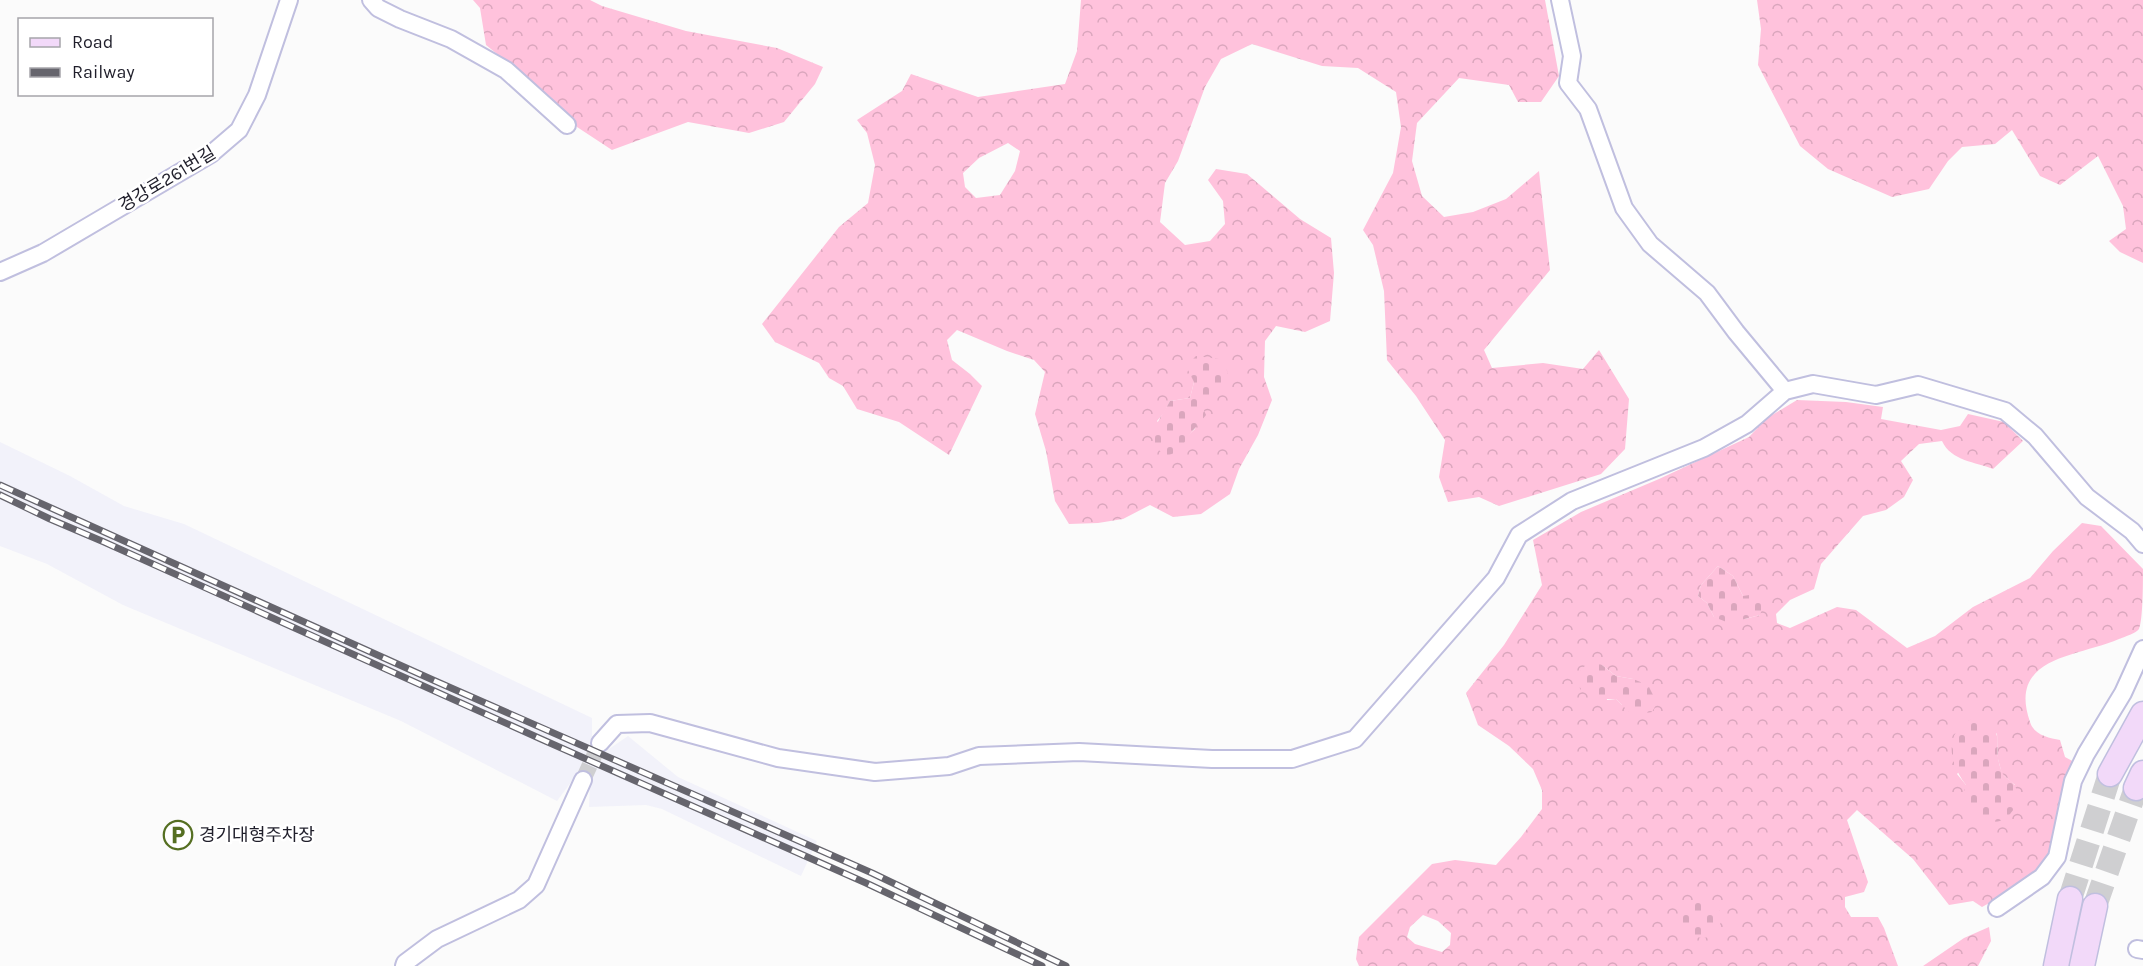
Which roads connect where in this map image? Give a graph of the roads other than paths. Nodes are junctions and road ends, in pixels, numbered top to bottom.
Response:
1 (289, 0) edge
2 (371, 0) edge
3 (1560, 0) edge
4 (567, 125) dead end
5 (0, 272) edge
6 (1785, 391) junction
7 (2143, 544) edge
8 (2143, 648) edge
9 (2143, 714) edge
10 (600, 742) tunnel mouth
11 (2110, 774) tunnel mouth
12 (583, 780) tunnel mouth
13 (2070, 899) tunnel mouth
14 (2095, 906) tunnel mouth
15 (1997, 908) dead end
16 (404, 966) edge
17 (2056, 966) edge
18 (2082, 966) edge

1 - 5 street, 경강로261번길
2 - 4 street
3 - 6 street
6 - 7 street
6 - 10 street
8 - 15 street
9 - 11 street
12 - 16 street
13 - 17 street
14 - 18 street

